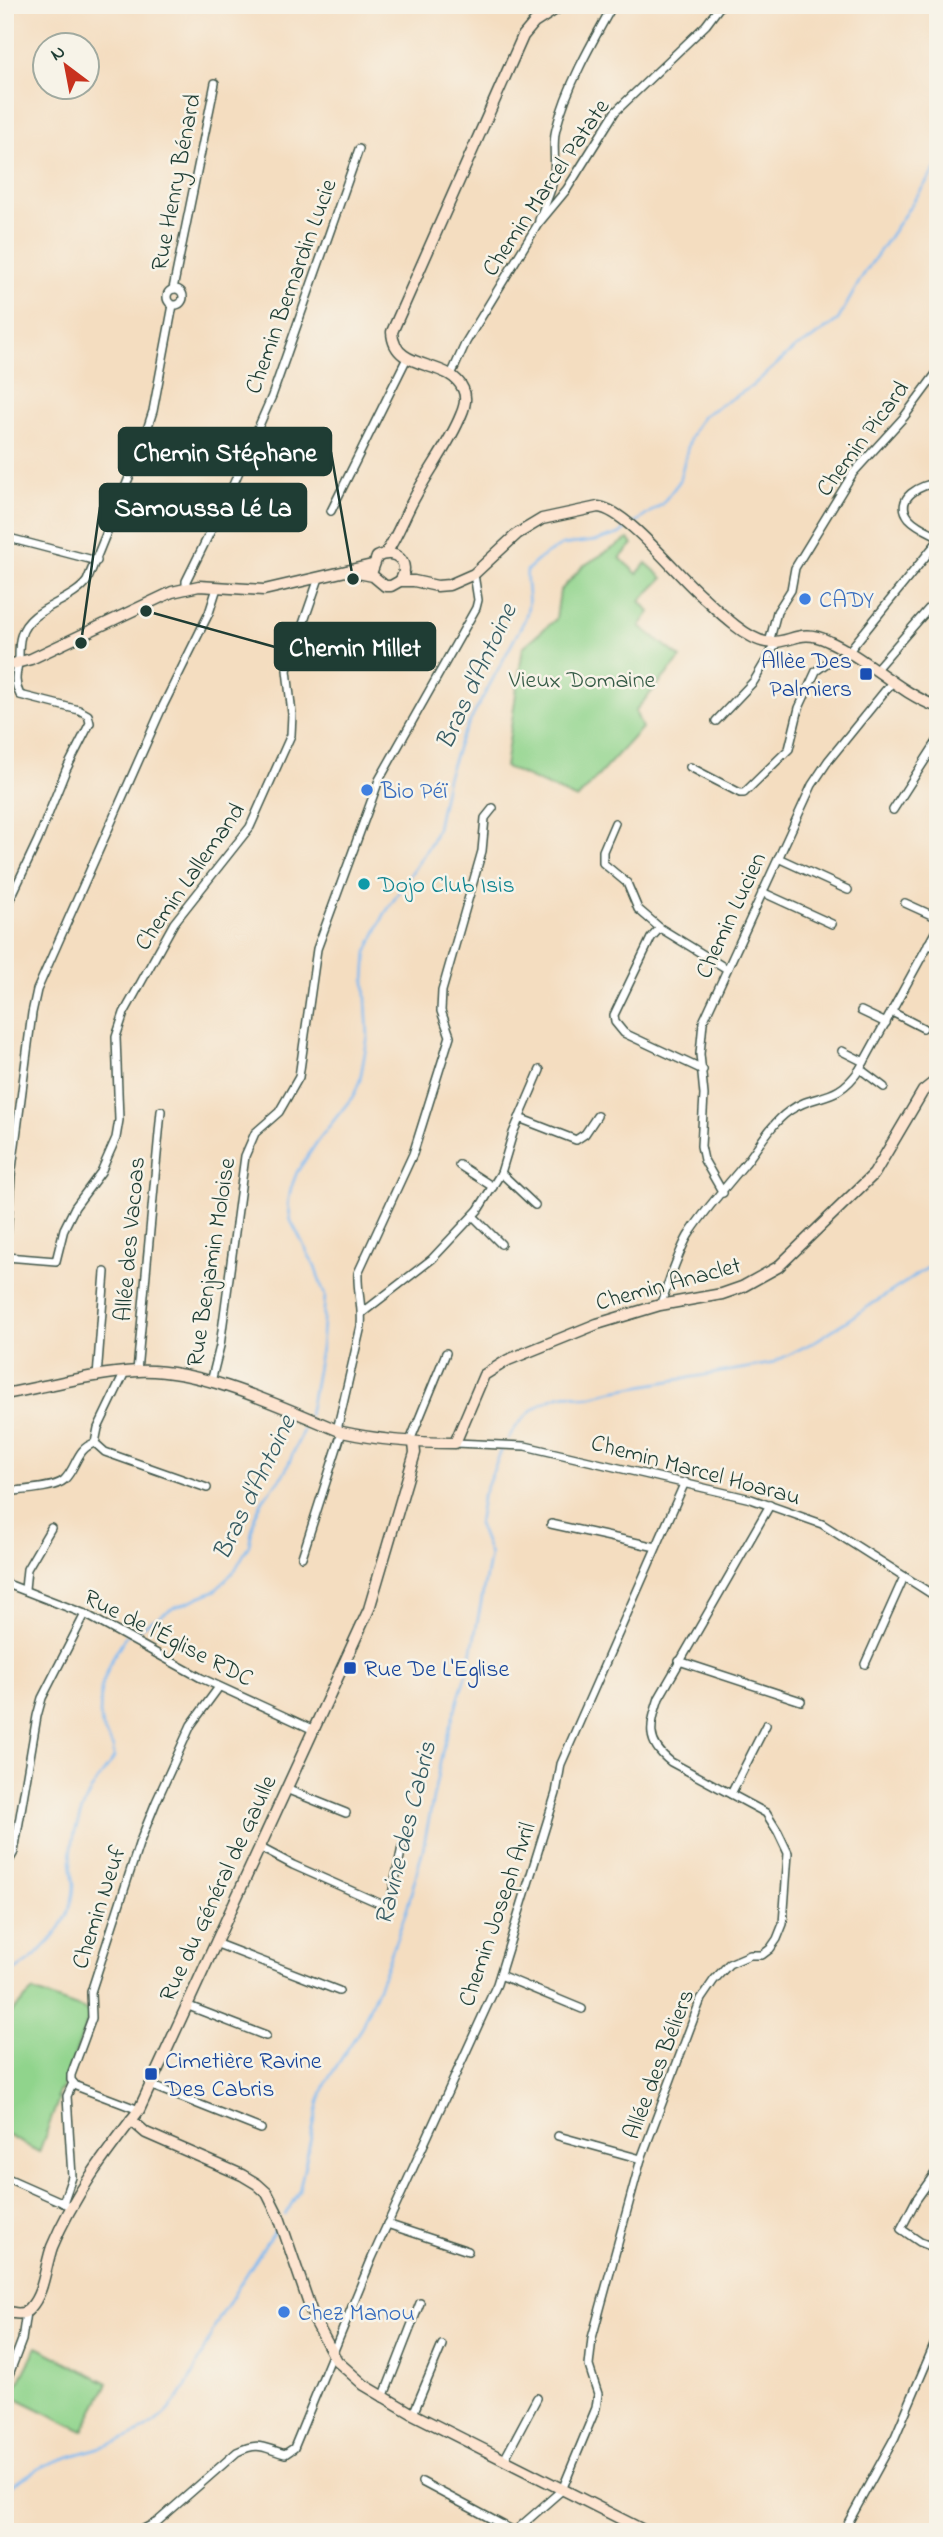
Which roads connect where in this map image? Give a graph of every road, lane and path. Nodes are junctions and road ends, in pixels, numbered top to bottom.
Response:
1 (562, 5) edge
2 (613, 5) edge
3 (721, 5) edge
4 (215, 83) dead end
5 (359, 149) dead end
6 (5, 184) edge
7 (538, 224) junction
8 (5, 255) edge
9 (407, 358) junction
10 (938, 371) edge
11 (451, 375) junction
12 (938, 483) edge
13 (331, 511) dead end
14 (5, 537) edge
15 (938, 539) edge
16 (391, 554) junction
17 (97, 561) junction
18 (373, 571) junction
19 (474, 574) junction
20 (402, 577) junction
21 (319, 578) junction
22 (186, 588) junction
23 (217, 588) junction
24 (938, 598) edge
25 (773, 642) junction
26 (851, 652) junction
27 (18, 664) junction
28 (5, 666) edge
29 (876, 669) junction
30 (893, 681) junction
31 (938, 707) edge
32 (716, 721) dead end
33 (938, 740) edge
34 (691, 767) dead end
35 (493, 808) dead end
36 (893, 810) dead end
37 (615, 823) dead end
38 (778, 858) junction
39 (848, 890) dead end
40 (762, 892) junction
41 (905, 903) dead end
42 (5, 910) edge
43 (938, 918) edge
44 (832, 924) dead end
45 (938, 927) edge
46 (660, 928) junction
47 (928, 944) junction
48 (938, 949) edge
49 (727, 969) junction
50 (861, 1011) dead end
51 (891, 1012) junction
52 (886, 1023) junction
53 (923, 1028) dead end
54 (842, 1051) dead end
55 (862, 1065) junction
56 (540, 1070) dead end
57 (703, 1070) junction
58 (938, 1079) edge
59 (884, 1087) dead end
60 (161, 1111) dead end
61 (597, 1116) dead end
62 (519, 1118) junction
63 (459, 1165) dead end
64 (500, 1173) junction
65 (493, 1187) junction
66 (723, 1193) junction
67 (535, 1205) dead end
68 (473, 1216) junction
69 (501, 1244) dead end
70 (6, 1257) edge
71 (5, 1264) edge
72 (105, 1272) dead end
73 (660, 1305) junction
74 (362, 1313) junction
75 (446, 1353) dead end
76 (136, 1371) junction
77 (125, 1372) junction
78 (97, 1377) junction
79 (211, 1382) junction
80 (5, 1394) edge
81 (340, 1431) junction
82 (412, 1442) junction
83 (95, 1443) junction
84 (455, 1443) junction
85 (685, 1482) junction
86 (207, 1488) dead end
87 (5, 1492) edge
88 (770, 1506) junction
89 (551, 1524) dead end
90 (51, 1528) dead end
91 (656, 1547) junction
92 (302, 1557) dead end
93 (904, 1577) junction
94 (5, 1583) edge
95 (25, 1589) junction
96 (938, 1598) edge
97 (85, 1614) junction
98 (678, 1661) junction
99 (865, 1664) dead end
100 (219, 1687) junction
101 (801, 1701) dead end
102 (766, 1725) dead end
103 (314, 1730) junction
104 (286, 1789) junction
105 (731, 1794) junction
106 (346, 1813) dead end
107 (5, 1831) edge
108 (17, 1835) junction
109 (259, 1847) junction
110 (402, 1847) dead end
111 (5, 1868) edge
112 (215, 1943) junction
113 (500, 1975) junction
114 (339, 1992) dead end
115 (186, 2005) junction
116 (582, 2009) dead end
117 (266, 2035) dead end
118 (73, 2083) junction
119 (150, 2085) junction
120 (139, 2110) junction
121 (131, 2120) junction
122 (261, 2129) dead end
123 (558, 2136) dead end
124 (641, 2159) junction
125 (938, 2169) edge
126 (7, 2178) edge
127 (5, 2189) edge
128 (68, 2205) junction
129 (387, 2224) junction
130 (938, 2249) edge
131 (468, 2251) dead end
132 (421, 2303) dead end
133 (5, 2310) edge
134 (26, 2312) junction
135 (938, 2336) edge
136 (442, 2345) dead end
137 (332, 2353) junction
138 (5, 2385) edge
139 (383, 2398) junction
140 (537, 2398) dead end
141 (413, 2414) junction
142 (504, 2460) junction
143 (422, 2482) dead end
144 (562, 2490) junction
145 (514, 2531) edge
146 (138, 2532) edge
147 (647, 2532) edge
148 (843, 2532) edge

1 - 9 street
2 - 7 street
3 - 7 street, Chemin Marcel Patate
4 - 17 street, Rue Henry Bénard
5 - 22 street, Chemin Bernardin Lucie
6 - 8 street
7 - 11 street, Chemin Marcel Patate
9 - 11 street
9 - 13 street
10 - 25 street, Chemin Picard
11 - 16 street
12 - 15 street
14 - 17 street
15 - 26 street
16 - 18 street
16 - 20 street
17 - 27 street, Rue Henry Bénard
18 - 20 street
18 - 21 street
19 - 20 street
19 - 25 street
19 - 79 street, Rue Benjamin Moloise
21 - 23 street
21 - 70 street, Chemin Lallemand
22 - 23 street
22 - 27 street
23 - 70 street
24 - 29 street
25 - 26 street
25 - 32 street, Chemin Picard
26 - 29 street
26 - 34 street
27 - 28 street
27 - 42 street, Rue Henry Bénard
29 - 30 street
30 - 31 street
30 - 38 street, Chemin Lucien
33 - 36 street
35 - 74 street
37 - 46 street
38 - 39 street
38 - 40 street, Chemin Lucien
40 - 44 street
40 - 49 street, Chemin Lucien
41 - 43 street
45 - 47 street
46 - 49 street
46 - 57 street
47 - 48 street
47 - 51 street
49 - 57 street, Chemin Lucien
50 - 52 street
51 - 52 street
51 - 53 street
52 - 55 street
54 - 55 street
55 - 59 street
55 - 66 street
56 - 62 street
57 - 66 street, Chemin Lucien
58 - 73 street, Chemin Anaclet
60 - 76 street, Allée des Vacoas
61 - 62 street
62 - 64 street
63 - 65 street
64 - 65 street
64 - 67 street
65 - 68 street
66 - 73 street
68 - 69 street
68 - 74 street
70 - 71 street
72 - 78 street
73 - 84 street, Chemin Anaclet
74 - 81 street
75 - 82 street
76 - 77 street
76 - 79 street
77 - 78 street
77 - 83 street
78 - 80 street
79 - 81 street
81 - 82 street
81 - 92 street
82 - 84 street
82 - 103 street, Rue du Général de Gaulle
83 - 86 street
83 - 87 street
84 - 85 street, Chemin Marcel Hoarau
85 - 88 street, Chemin Marcel Hoarau
85 - 91 street, Chemin Joseph Avril
88 - 93 street, Chemin Marcel Hoarau
88 - 98 street, Allée des Béliers
89 - 91 street
90 - 95 street
91 - 113 street, Chemin Joseph Avril
93 - 96 street, Chemin Marcel Hoarau
93 - 99 street
94 - 95 street, Rue de l'Église RDC
95 - 97 street, Rue de l'Église RDC
97 - 100 street, Rue de l'Église RDC
97 - 108 street
98 - 101 street
98 - 105 street, Allée des Béliers
100 - 103 street, Rue de l'Église RDC
100 - 118 street, Chemin Neuf
102 - 105 street
103 - 104 street, Rue du Général de Gaulle
104 - 106 street
104 - 109 street, Rue du Général de Gaulle
105 - 124 street, Allée des Béliers
107 - 108 street
108 - 111 street
109 - 110 street
109 - 112 street, Rue du Général de Gaulle
112 - 114 street
112 - 115 street, Rue du Général de Gaulle
113 - 116 street
113 - 129 street, Chemin Joseph Avril
115 - 117 street
115 - 119 street, Rue du Général de Gaulle
118 - 120 street
118 - 128 street, Chemin Neuf
119 - 120 street, Rue du Général de Gaulle
119 - 122 street
120 - 121 street, Rue du Général de Gaulle
121 - 128 street, Rue du Général de Gaulle
121 - 137 street
123 - 124 street
124 - 144 street, Allée des Béliers
125 - 130 street
126 - 127 street
126 - 128 street
128 - 134 street, Rue du Général de Gaulle
129 - 131 street
129 - 137 street, Chemin Joseph Avril
132 - 139 street
133 - 134 street
134 - 138 street
135 - 148 street
136 - 141 street
137 - 139 street
137 - 146 street, Chemin Joseph Avril
139 - 141 street
140 - 142 street
141 - 142 street
142 - 144 street
143 - 145 street
144 - 145 street, Allée des Béliers
144 - 147 street

